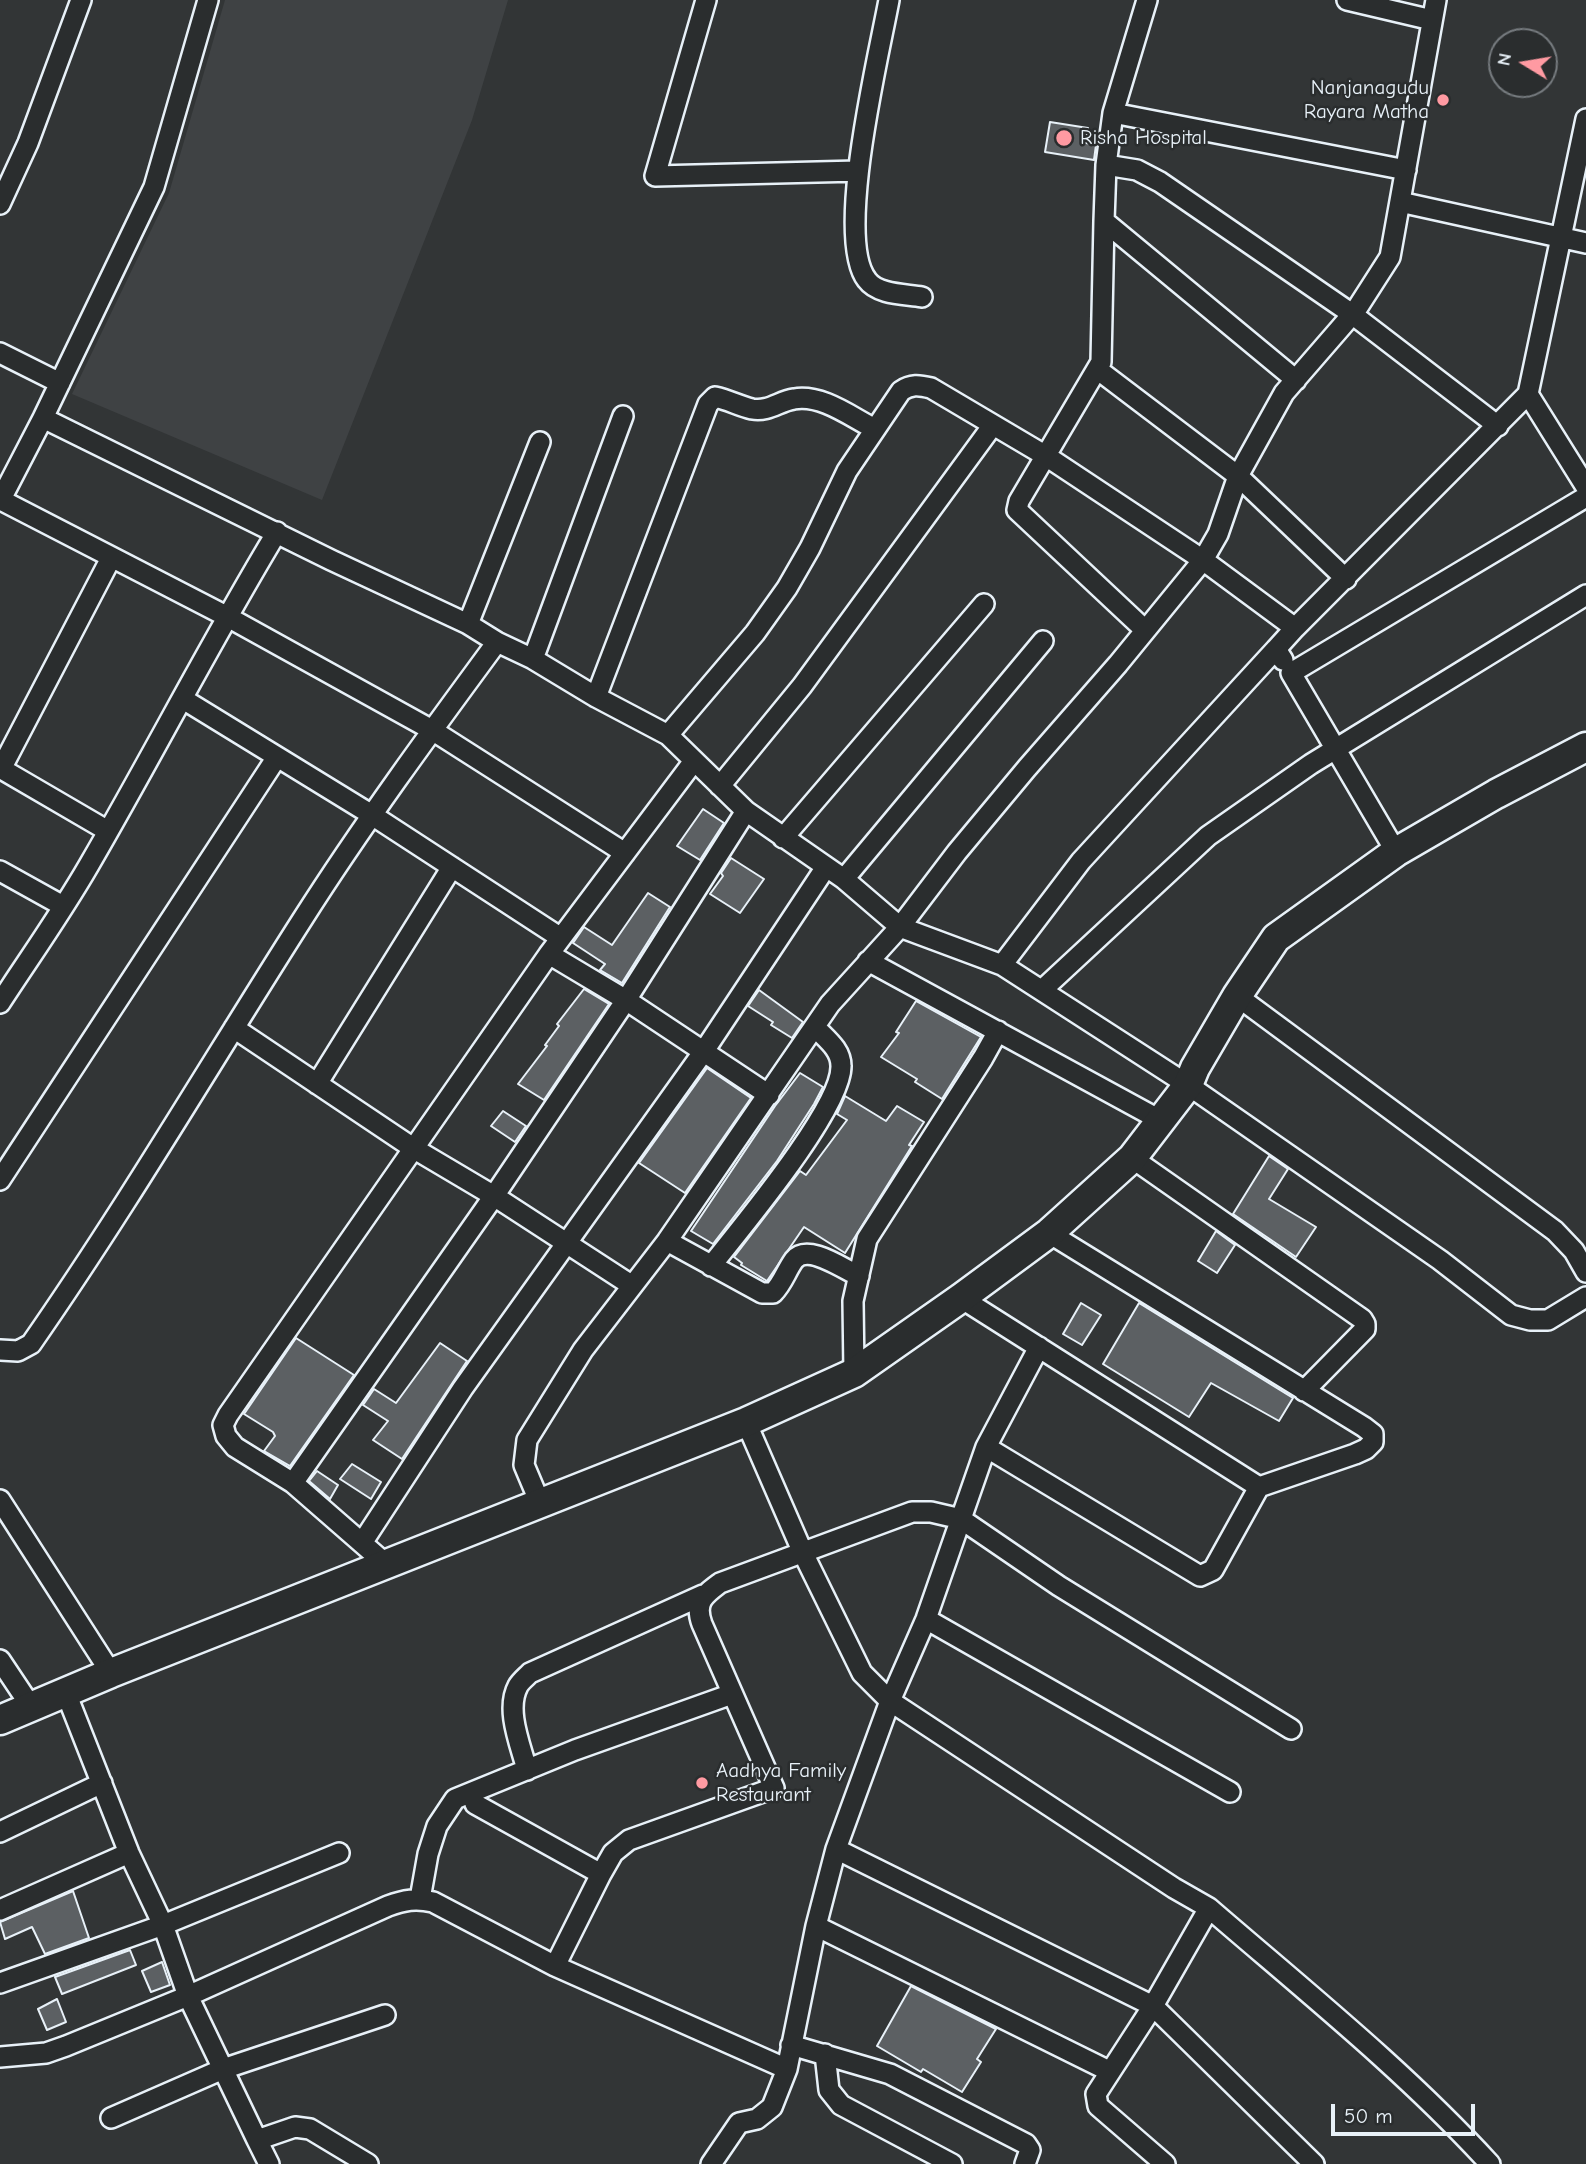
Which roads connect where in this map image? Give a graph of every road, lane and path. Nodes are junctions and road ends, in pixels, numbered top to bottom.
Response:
1 (82, 0) edge
2 (208, 0) edge
3 (706, 0) edge
4 (889, 0) edge
5 (1147, 0) edge
6 (1347, 0) edge
7 (1436, 0) edge
8 (1432, 20) junction
9 (1113, 113) junction
10 (1586, 119) edge
11 (1107, 165) junction
12 (1406, 170) junction
13 (858, 171) junction
14 (1, 199) edge
15 (1400, 202) junction
16 (1104, 221) junction
17 (1561, 238) junction
18 (1586, 243) edge
19 (922, 297) dead end
20 (1352, 314) junction
21 (0, 353) edge
22 (1097, 369) junction
23 (1296, 380) junction
24 (60, 383) junction
25 (1528, 394) junction
26 (623, 416) dead end
27 (43, 418) junction
28 (993, 425) junction
29 (1498, 426) junction
30 (875, 429) junction
31 (540, 442) dead end
32 (1046, 456) junction
33 (1238, 476) junction
34 (1586, 487) edge
35 (1586, 497) edge
36 (0, 501) edge
37 (277, 532) junction
38 (110, 558) junction
39 (1203, 560) junction
40 (1346, 579) junction
41 (1586, 595) edge
42 (984, 604) dead end
43 (226, 616) junction
44 (468, 624) junction
45 (1295, 628) junction
46 (1145, 630) junction
47 (1043, 641) dead end
48 (497, 642) junction
49 (1276, 649) junction
50 (533, 659) junction
51 (1291, 673) junction
52 (596, 697) junction
53 (183, 699) junction
54 (432, 730) junction
55 (668, 735) junction
56 (1586, 747) edge
57 (1336, 749) junction
58 (277, 757) junction
59 (694, 761) junction
60 (1, 769) edge
61 (720, 786) junction
62 (746, 811) junction
63 (372, 815) junction
64 (108, 831) junction
65 (783, 838) junction
66 (1396, 852) junction
67 (625, 853) junction
68 (452, 867) junction
69 (826, 867) junction
70 (0, 871) edge
71 (844, 879) junction
72 (63, 906) junction
73 (900, 927) junction
74 (555, 946) junction
75 (868, 961) junction
76 (1002, 965) junction
77 (0, 966) edge
78 (18, 976) junction
79 (1041, 990) junction
80 (1237, 996) junction
81 (626, 1000) junction
82 (0, 1003) edge
83 (815, 1027) junction
84 (234, 1028) junction
85 (998, 1031) junction
86 (704, 1051) junction
87 (317, 1084) junction
88 (1188, 1085) junction
89 (769, 1095) junction
90 (1160, 1120) junction
91 (413, 1148) junction
92 (1132, 1158) junction
93 (0, 1180) edge
94 (494, 1196) junction
95 (1049, 1233) junction
96 (667, 1241) junction
97 (567, 1242) junction
98 (711, 1266) junction
99 (1586, 1272) edge
100 (859, 1276) junction
101 (631, 1285) junction
102 (1586, 1297) edge
103 (961, 1298) junction
104 (1039, 1348) junction
105 (0, 1350) edge
106 (854, 1373) junction
107 (1304, 1391) junction
108 (746, 1422) junction
109 (986, 1447) junction
110 (293, 1483) junction
111 (1259, 1487) junction
112 (0, 1500) edge
113 (540, 1503) junction
114 (961, 1520) junction
115 (362, 1542) junction
116 (803, 1553) junction
117 (387, 1565) junction
118 (703, 1595) junction
119 (926, 1619) junction
120 (0, 1660) edge
121 (111, 1673) junction
122 (66, 1693) junction
123 (733, 1694) junction
124 (890, 1701) junction
125 (32, 1708) junction
126 (0, 1720) edge
127 (1291, 1729) dead end
128 (527, 1770) junction
129 (102, 1783) junction
130 (1230, 1793) dead end
131 (475, 1804) dead end
132 (0, 1832) edge
133 (836, 1849) junction
134 (129, 1853) junction
135 (339, 1853) dead end
136 (601, 1874) junction
137 (420, 1899) junction
138 (1209, 1908) junction
139 (0, 1910) edge
140 (163, 1925) junction
141 (816, 1926) junction
142 (555, 1966) junction
143 (0, 1983) edge
144 (188, 1996) junction
145 (1153, 2006) junction
146 (385, 2015) dead end
147 (791, 2045) junction
148 (825, 2054) junction
149 (0, 2057) edge
150 (223, 2069) junction
151 (786, 2069) junction
152 (1110, 2071) junction
153 (111, 2118) dead end
154 (257, 2140) junction
155 (949, 2163) edge
156 (269, 2164) edge
157 (368, 2164) edge
158 (711, 2164) edge
159 (1025, 2164) edge
160 (1165, 2164) edge
161 (1314, 2164) edge
162 (1490, 2164) edge

1 - 14 street
2 - 24 street
3 - 13 street
4 - 13 street
5 - 9 street
6 - 8 street
7 - 8 street
8 - 12 street
9 - 11 street
9 - 12 street
10 - 17 street
11 - 16 street
11 - 20 street
12 - 15 street
13 - 19 street
15 - 17 street
15 - 20 street
16 - 22 street
16 - 23 street
17 - 18 street
17 - 25 street
20 - 23 street
20 - 29 street
21 - 24 street
22 - 32 street
22 - 33 street
23 - 33 street
24 - 27 street
25 - 29 street
25 - 34 street
26 - 50 street
27 - 36 street
27 - 37 street
28 - 30 street
28 - 32 street
28 - 61 street
29 - 40 street
30 - 52 street
30 - 55 street
31 - 44 street
32 - 39 street
32 - 46 street
33 - 39 street
33 - 40 street
35 - 51 street
36 - 38 street
37 - 43 street
37 - 44 street
38 - 43 street
38 - 60 street
39 - 45 street
39 - 46 street
40 - 45 street
41 - 57 street
42 - 65 street
43 - 53 street
43 - 54 street
44 - 48 street
45 - 49 street
46 - 73 street
47 - 71 street
48 - 50 street
48 - 54 street
49 - 51 street
49 - 76 street
50 - 52 street
51 - 57 street
52 - 55 street
53 - 58 street
53 - 64 street
54 - 63 street
54 - 67 street
55 - 59 street
56 - 66 main road
57 - 66 street
57 - 79 street
58 - 63 street
58 - 93 street
59 - 61 street
59 - 67 street
60 - 64 street
61 - 62 street
62 - 65 street
62 - 81 street
63 - 68 street
63 - 84 street
64 - 72 street
65 - 69 street
66 - 80 main road
67 - 74 street
68 - 74 street
68 - 87 street
69 - 71 street
69 - 86 street
70 - 72 street
71 - 73 street
72 - 78 street
73 - 75 street
73 - 76 street
74 - 81 street
74 - 91 street
75 - 83 street
75 - 85 street
76 - 79 street
77 - 78 street
78 - 82 street
79 - 88 street
80 - 88 main road
80 - 99 street
81 - 86 street
81 - 94 street
83 - 89 street
83 - 98 street
84 - 87 street
84 - 105 street
85 - 90 street
85 - 100 street
86 - 89 street
86 - 97 street
87 - 91 street
88 - 90 main road
88 - 102 street
89 - 96 street
90 - 92 main road
91 - 94 street
91 - 110 street
92 - 95 main road
92 - 107 street
94 - 97 street
94 - 110 street
95 - 103 main road
95 - 107 street
96 - 98 street
96 - 101 street
97 - 101 street
97 - 115 street
98 - 100 street
100 - 106 street
101 - 113 street
103 - 104 street
103 - 106 main road
104 - 109 street
104 - 111 street
106 - 108 main road
107 - 111 street
108 - 113 main road
108 - 116 street
109 - 111 street
109 - 114 street
110 - 115 street
112 - 121 street
113 - 117 main road
114 - 116 street
114 - 119 street
114 - 127 street
115 - 117 street
116 - 118 street
116 - 124 street
117 - 121 main road
118 - 123 street
118 - 128 street
119 - 124 street
119 - 130 street
120 - 125 street
121 - 122 main road
122 - 125 main road
122 - 129 street
123 - 128 street
123 - 136 street
124 - 133 street
124 - 138 street
125 - 126 main road
128 - 137 street
129 - 132 street
129 - 134 street
131 - 136 street
133 - 141 street
133 - 145 street
134 - 139 street
134 - 140 street
135 - 140 street
136 - 142 street
137 - 142 street
137 - 144 street
138 - 145 street
138 - 162 street
140 - 143 street
140 - 144 street
141 - 147 street
141 - 152 street
142 - 151 street
144 - 149 street
144 - 150 street
145 - 152 street
145 - 161 street
146 - 150 street
147 - 148 street
147 - 151 street
148 - 155 street
148 - 159 street
150 - 153 street
150 - 154 street
151 - 158 street
152 - 160 street
154 - 156 street
154 - 157 street

